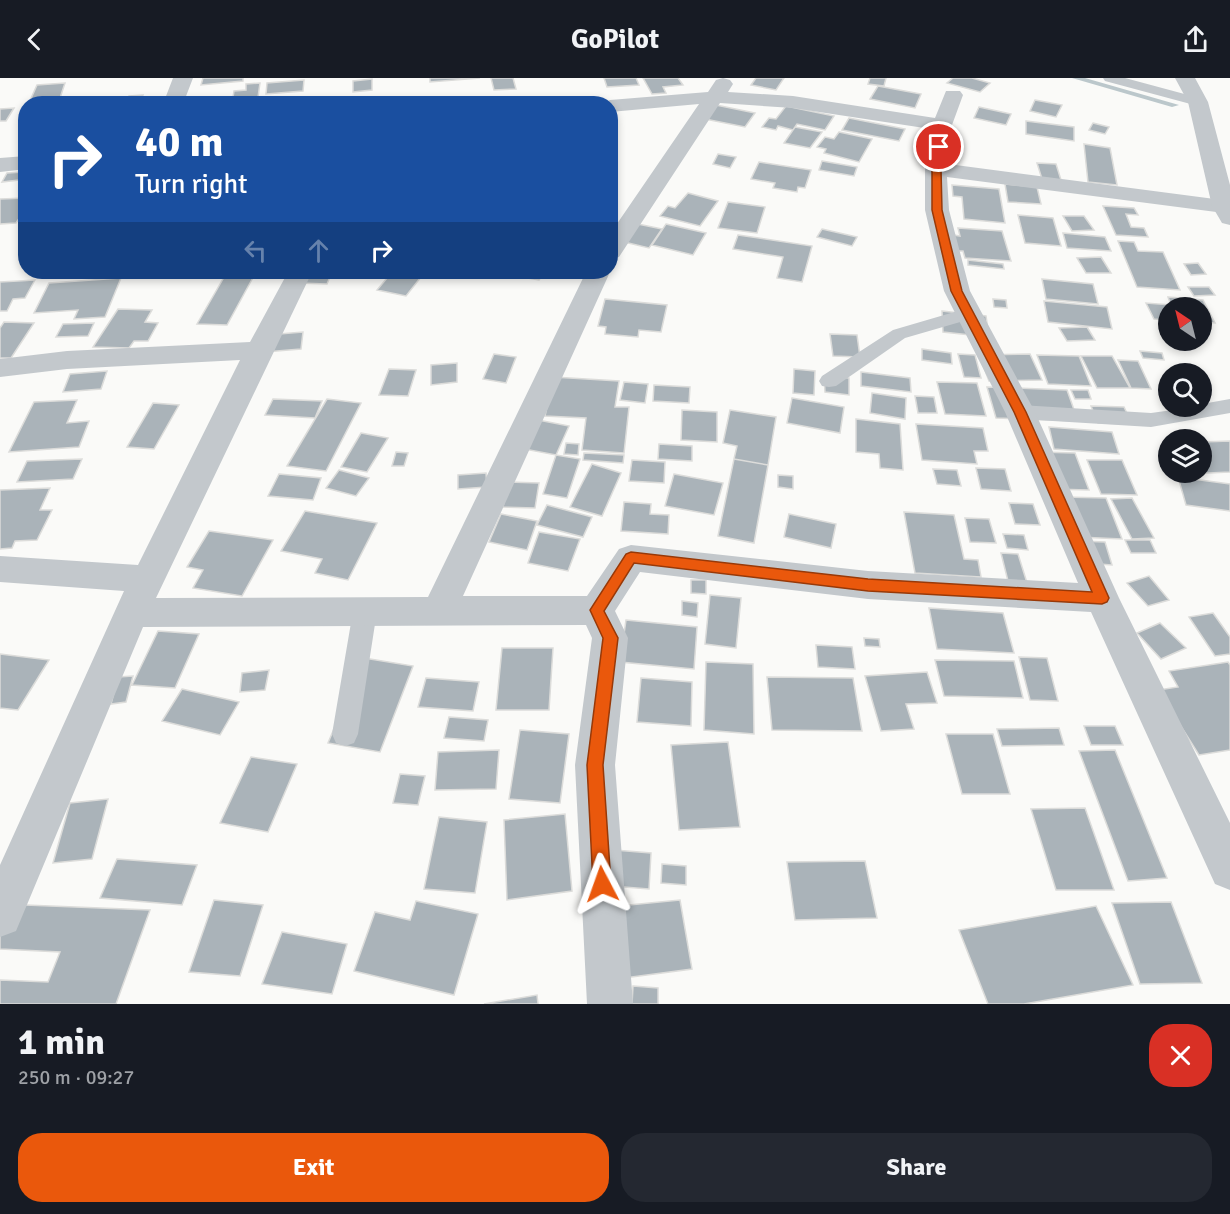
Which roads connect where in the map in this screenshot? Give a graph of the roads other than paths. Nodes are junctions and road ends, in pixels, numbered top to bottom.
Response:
1 (183, 78) edge
2 (727, 78) edge
3 (1110, 78) edge
4 (1185, 78) edge
5 (953, 95) dead end
6 (177, 96) edge
7 (716, 97) junction
8 (1198, 102) junction
9 (618, 105) edge
10 (942, 125) junction
11 (18, 163) edge
12 (0, 165) edge
13 (936, 169) junction
14 (1228, 210) edge
15 (618, 240) edge
16 (296, 279) edge
17 (595, 279) edge
18 (968, 314) junction
19 (259, 350) junction
20 (0, 368) edge
21 (829, 381) dead end
22 (1230, 406) edge
23 (1020, 412) junction
24 (0, 569) edge
25 (149, 579) junction
26 (1102, 598) junction
27 (597, 610) junction
28 (364, 611) junction
29 (438, 612) junction
30 (131, 613) junction
31 (345, 734) dead end
32 (1230, 869) edge
33 (0, 915) edge
34 (609, 1004) edge

1 - 6 street
2 - 7 street
3 - 8 lane
4 - 8 street
5 - 10 street
7 - 9 street
7 - 10 street
7 - 15 street
8 - 14 street
10 - 13 street
11 - 12 street
13 - 14 street
13 - 18 street
16 - 19 street
17 - 29 street
18 - 21 lane
18 - 23 street
19 - 20 street
19 - 25 street
22 - 23 lane
23 - 26 street
24 - 25 street
25 - 30 street
26 - 27 street
26 - 32 street
27 - 29 street
27 - 34 street
28 - 29 street
28 - 30 street
28 - 31 lane
30 - 33 street

